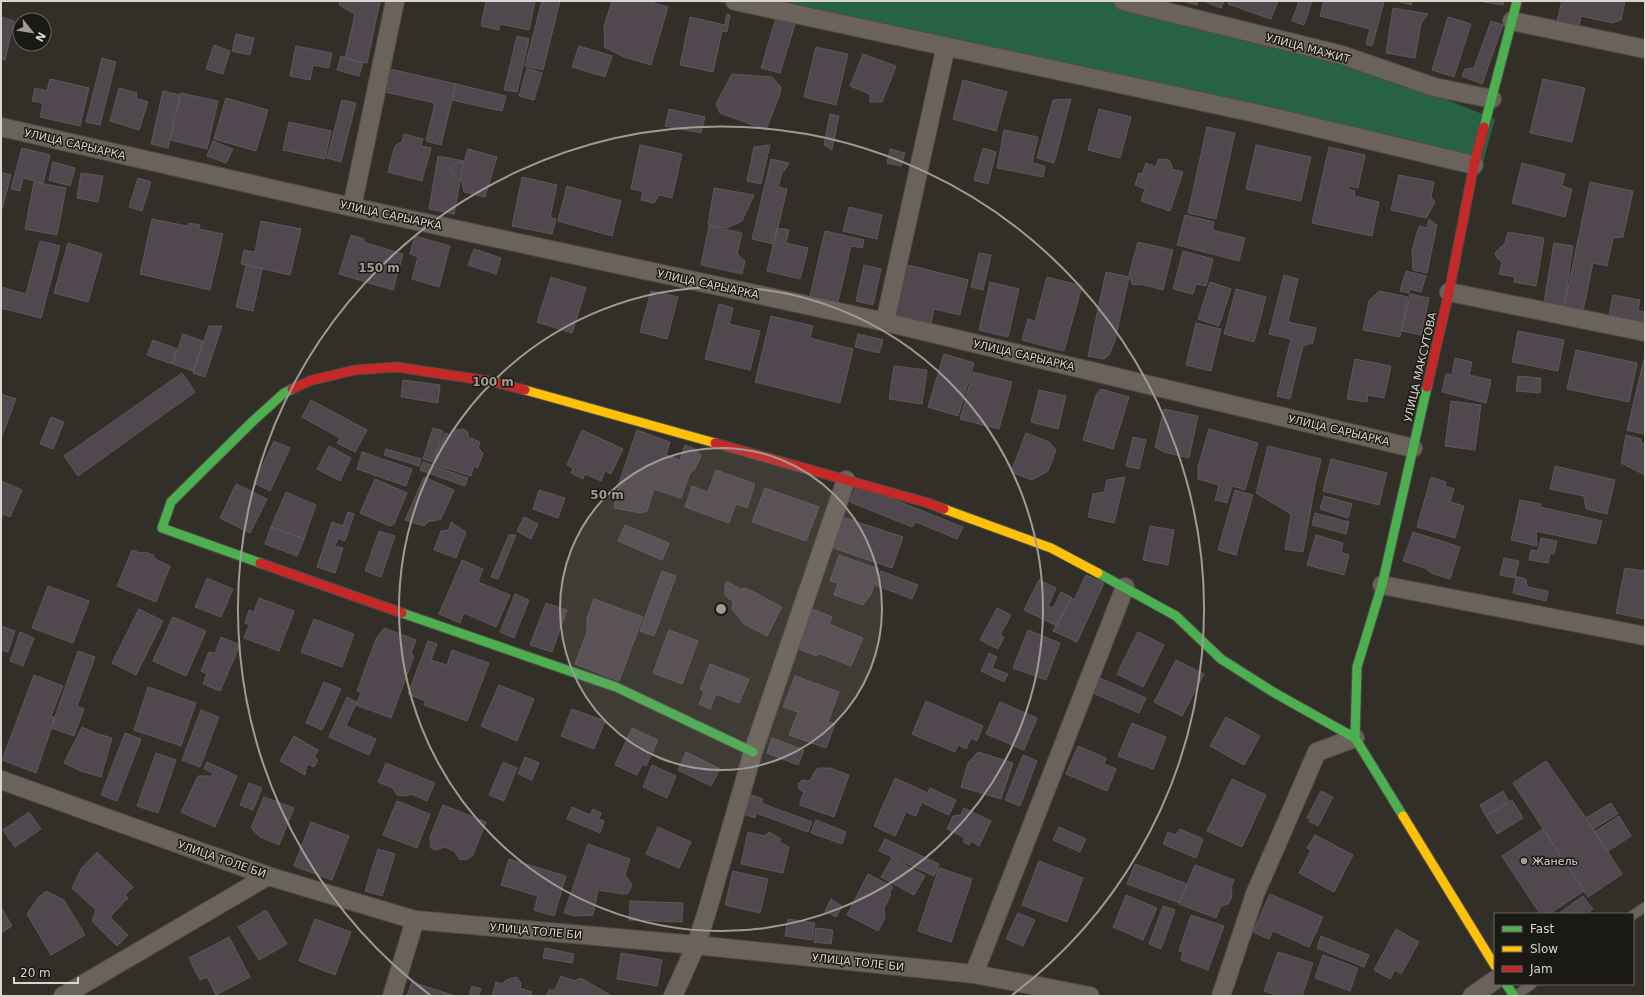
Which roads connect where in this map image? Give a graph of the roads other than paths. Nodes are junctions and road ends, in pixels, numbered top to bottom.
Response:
1 (395, 1) edge
2 (735, 1) edge
3 (1122, 1) edge
4 (1517, 1) edge
5 (1512, 21) junction
6 (946, 46) junction
7 (1645, 49) edge
8 (1492, 99) junction
9 (1, 127) edge
10 (1474, 165) junction
11 (352, 207) junction
12 (1449, 292) junction
13 (885, 322) junction
14 (1645, 332) edge
15 (1414, 448) junction
16 (846, 480) junction
17 (1382, 585) junction
18 (1126, 587) junction
19 (1645, 636) edge
20 (1355, 738) junction
21 (753, 752) junction
22 (1, 780) edge
23 (268, 876) junction
24 (1645, 907) edge
25 (1634, 914) edge
26 (415, 920) junction
27 (696, 945) junction
28 (1494, 964) edge
29 (974, 974) junction
30 (1494, 981) edge
31 (1507, 985) edge
32 (1530, 985) edge
33 (63, 996) edge
34 (392, 996) edge
35 (673, 996) edge
36 (1090, 996) edge
37 (1221, 996) edge
38 (1472, 996) edge
39 (1514, 996) edge

1 - 11 street
2 - 6 street
3 - 8 street, УЛИЦА МАЖИТ
4 - 5 street, УЛИЦА МАКСУТОВА
5 - 7 street
5 - 8 street, УЛИЦА МАКСУТОВА
6 - 10 street
6 - 13 street
8 - 10 street, УЛИЦА МАКСУТОВА
9 - 11 street, УЛИЦА САРЫАРКА
10 - 12 street, УЛИЦА МАКСУТОВА
11 - 13 street, УЛИЦА САРЫАРКА
12 - 14 street
12 - 15 street, УЛИЦА МАКСУТОВА
13 - 15 street, УЛИЦА САРЫАРКА
15 - 17 street, УЛИЦА МАКСУТОВА
16 - 18 street
16 - 21 street
16 - 21 street
17 - 19 street
17 - 20 street, УЛИЦА МАКСУТОВА
18 - 20 street
18 - 29 street
20 - 28 street
20 - 37 street
21 - 27 street
22 - 23 street, УЛИЦА ТОЛЕ БИ
23 - 26 street, УЛИЦА ТОЛЕ БИ
23 - 33 street
24 - 25 lane
26 - 27 street, УЛИЦА ТОЛЕ БИ
26 - 34 street
27 - 29 street, УЛИЦА ТОЛЕ БИ
27 - 35 street
29 - 36 street, УЛИЦА ТОЛЕ БИ
30 - 38 street
31 - 39 street
32 - 39 lane

